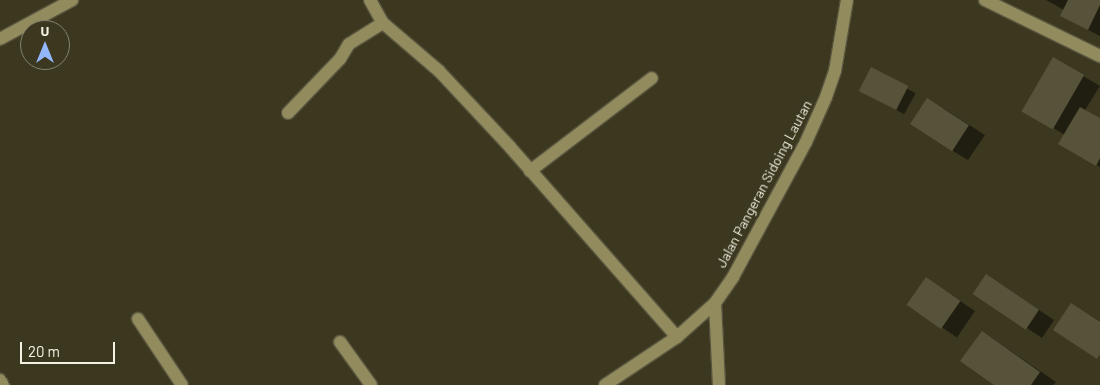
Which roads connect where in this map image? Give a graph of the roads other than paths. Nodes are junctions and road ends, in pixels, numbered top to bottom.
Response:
1 (72, 0) edge
2 (370, 0) edge
3 (847, 0) edge
4 (985, 0) edge
5 (383, 23) junction
6 (0, 39) edge
7 (1100, 56) edge
8 (652, 78) dead end
9 (288, 113) dead end
10 (530, 171) junction
11 (714, 303) junction
12 (138, 320) dead end
13 (677, 337) junction
14 (340, 342) dead end
15 (0, 380) edge
16 (3, 385) edge
17 (182, 385) edge
18 (371, 385) edge
19 (605, 385) edge
20 (719, 385) edge

1 - 6 street
2 - 5 street
3 - 11 street, Jalan Pangeran Sidoing Lautan
4 - 7 street
5 - 9 street
5 - 10 street
8 - 10 street
10 - 13 street
11 - 13 street, Jalan Pangeran Sidoing Lautan
11 - 20 street
12 - 17 street
13 - 19 street, Jalan Pangeran Sidoing Lautan
14 - 18 street
15 - 16 street

